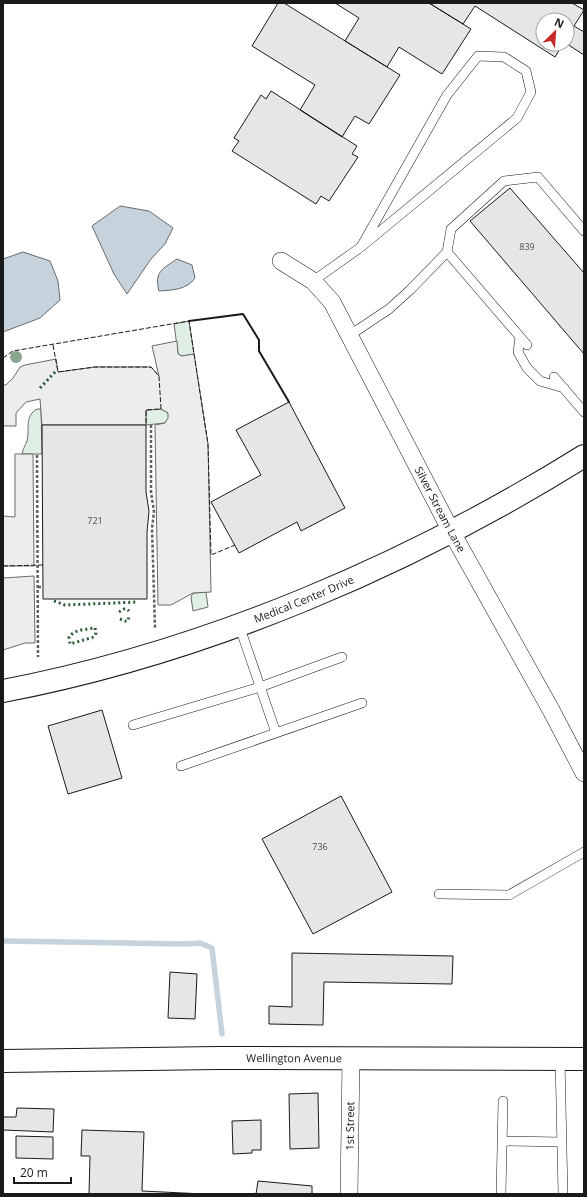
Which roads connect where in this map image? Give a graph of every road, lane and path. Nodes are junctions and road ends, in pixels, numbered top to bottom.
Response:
1 (584, 231) edge
2 (361, 247) junction
3 (447, 252) junction
4 (281, 261) dead end
5 (313, 281) junction
6 (350, 335) junction
7 (520, 337) junction
8 (527, 345) dead end
9 (554, 377) dead end
10 (564, 388) junction
11 (584, 412) edge
12 (151, 424) dead end
13 (37, 455) dead end
14 (584, 456) edge
15 (451, 531) junction
16 (38, 587) junction
17 (43, 587) dead end
18 (239, 625) junction
19 (155, 628) dead end
20 (38, 657) dead end
21 (342, 657) dead end
22 (260, 687) junction
23 (3, 691) edge
24 (362, 703) dead end
25 (133, 724) dead end
26 (276, 733) junction
27 (181, 766) dead end
28 (584, 773) edge
29 (584, 852) edge
30 (439, 894) dead end
31 (351, 1058) junction
32 (560, 1059) junction
33 (584, 1059) edge
34 (3, 1061) edge
35 (503, 1101) dead end
36 (502, 1141) junction
37 (562, 1142) junction
38 (349, 1194) edge
39 (501, 1194) edge
40 (562, 1194) edge

1 - 3 lane
2 - 2 lane
2 - 5 lane
3 - 6 lane
3 - 7 lane
4 - 5 street, Silver Stream Lane
5 - 6 street, Silver Stream Lane
6 - 15 street, Silver Stream Lane
7 - 8 lane
7 - 10 lane
9 - 10 lane
10 - 11 lane
12 - 19 path
13 - 16 path
14 - 15 street, Medical Center Drive
15 - 18 street, Medical Center Drive
15 - 28 street, Silver Stream Lane
16 - 17 path
16 - 20 path
18 - 22 lane
18 - 23 street, Medical Center Drive
21 - 22 lane
22 - 25 lane
22 - 26 lane
24 - 26 lane
26 - 27 lane
29 - 30 lane
31 - 32 street, Wellington Avenue
31 - 34 street, Wellington Avenue
31 - 38 street, 1st Street
32 - 33 street, Wellington Avenue
32 - 37 lane
35 - 36 lane
36 - 37 lane
36 - 39 lane
37 - 40 lane

